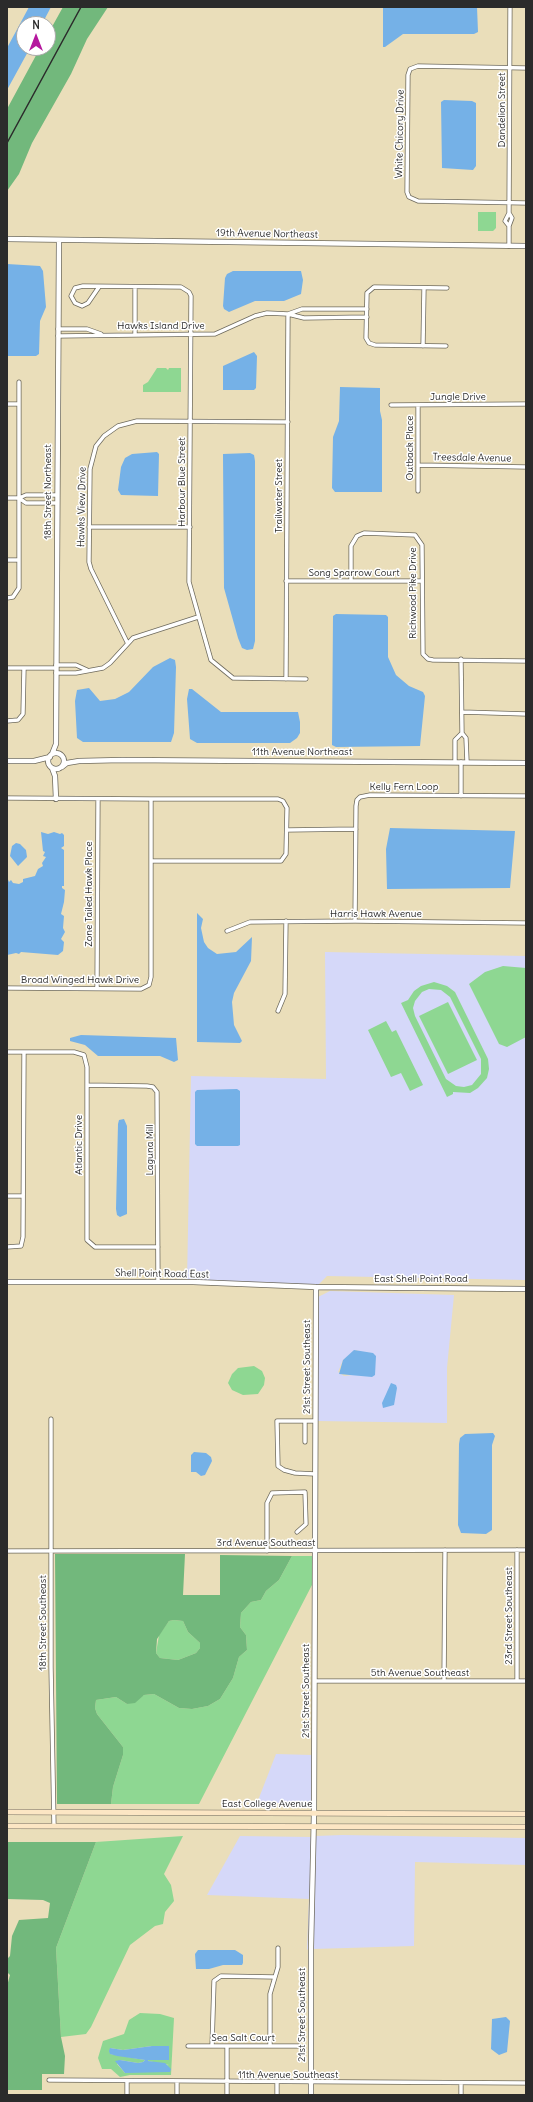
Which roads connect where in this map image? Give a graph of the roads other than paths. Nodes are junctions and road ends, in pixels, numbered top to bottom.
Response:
1 (510, 7) edge
2 (510, 68) junction
3 (526, 68) edge
4 (509, 203) junction
5 (526, 203) edge
6 (509, 213) junction
7 (509, 226) junction
8 (7, 239) edge
9 (59, 240) junction
10 (509, 246) junction
11 (526, 246) edge
12 (99, 287) junction
13 (135, 288) junction
14 (424, 288) junction
15 (446, 288) dead end
16 (367, 309) junction
17 (288, 314) junction
18 (367, 317) junction
19 (58, 329) junction
20 (102, 334) junction
21 (135, 334) junction
22 (191, 335) junction
23 (58, 336) junction
24 (423, 346) junction
25 (446, 346) dead end
26 (19, 382) dead end
27 (7, 404) edge
28 (19, 404) junction
29 (526, 404) edge
30 (391, 405) dead end
31 (418, 405) junction
32 (190, 422) junction
33 (288, 422) junction
34 (418, 465) junction
35 (526, 466) edge
36 (418, 491) dead end
37 (57, 495) junction
38 (7, 498) edge
39 (19, 498) junction
40 (57, 504) junction
41 (89, 526) junction
42 (190, 527) junction
43 (7, 560) edge
44 (19, 560) junction
45 (286, 581) junction
46 (351, 581) junction
47 (422, 581) junction
48 (7, 598) edge
49 (198, 617) junction
50 (127, 642) junction
51 (461, 659) junction
52 (526, 661) edge
53 (70, 665) junction
54 (7, 668) edge
55 (24, 668) junction
56 (56, 668) junction
57 (87, 670) junction
58 (70, 673) junction
59 (286, 679) junction
60 (306, 679) dead end
61 (462, 712) junction
62 (526, 714) edge
63 (7, 721) edge
64 (462, 733) junction
65 (56, 744) junction
66 (51, 755) junction
67 (61, 756) junction
68 (7, 760) edge
69 (34, 761) junction
70 (78, 761) junction
71 (455, 762) junction
72 (461, 762) junction
73 (467, 762) junction
74 (526, 763) edge
75 (51, 767) junction
76 (60, 768) junction
77 (56, 781) junction
78 (461, 796) junction
79 (526, 796) edge
80 (7, 798) edge
81 (56, 799) junction
82 (98, 799) junction
83 (151, 799) junction
84 (287, 830) junction
85 (356, 830) junction
86 (151, 861) junction
87 (286, 921) junction
88 (355, 921) junction
89 (526, 923) edge
90 (227, 931) dead end
91 (7, 988) edge
92 (97, 988) junction
93 (278, 1011) dead end
94 (7, 1052) edge
95 (24, 1052) junction
96 (87, 1085) junction
97 (7, 1196) edge
98 (23, 1196) junction
99 (158, 1247) junction
100 (7, 1248) edge
101 (7, 1282) edge
102 (158, 1282) junction
103 (316, 1287) junction
104 (526, 1288) edge
105 (51, 1419) dead end
106 (305, 1421) junction
107 (315, 1421) junction
108 (306, 1442) dead end
109 (315, 1474) junction
110 (306, 1524) junction
111 (315, 1524) junction
112 (297, 1532) dead end
113 (445, 1550) junction
114 (517, 1550) junction
115 (526, 1550) edge
116 (7, 1551) edge
117 (51, 1551) junction
118 (267, 1551) junction
119 (315, 1551) junction
120 (315, 1681) junction
121 (444, 1681) junction
122 (517, 1681) junction
123 (526, 1681) edge
124 (54, 1811) junction
125 (7, 1812) edge
126 (314, 1813) junction
127 (526, 1814) edge
128 (7, 1826) edge
129 (54, 1826) junction
130 (314, 1827) junction
131 (526, 1827) edge
132 (278, 1948) dead end
133 (275, 1977) junction
134 (188, 2046) dead end
135 (212, 2046) junction
136 (228, 2046) junction
137 (270, 2046) junction
138 (299, 2046) dead end
139 (49, 2080) dead end
140 (127, 2082) junction
141 (177, 2082) junction
142 (228, 2082) junction
143 (277, 2083) junction
144 (311, 2083) junction
145 (461, 2083) junction
146 (526, 2083) edge
147 (127, 2095) edge
148 (177, 2095) edge
149 (227, 2095) edge
150 (277, 2095) edge
151 (311, 2095) edge
152 (461, 2095) edge

1 - 2 street, Dandelion Street
2 - 3 street, White Chicory Drive
2 - 4 street, Dandelion Street
2 - 4 street, White Chicory Drive
4 - 5 street, White Chicory Drive
4 - 6 street, Dandelion Street
6 - 7 street, Dandelion Street
6 - 7 street, Dandelion Street
7 - 10 street, Dandelion Street
8 - 9 street, 19th Avenue Northeast
9 - 10 street, 19th Avenue Northeast
9 - 19 street, 18th Street Northeast
10 - 11 street, 19th Avenue Northeast
12 - 12 street, Harbour Blue Street
12 - 13 street, Harbour Blue Street
13 - 21 street
13 - 22 street, Harbour Blue Street
14 - 15 street
14 - 16 street
14 - 24 street
16 - 17 street, Hawks Island Drive
16 - 18 street
17 - 18 street, Hawks Island Drive
17 - 22 street, Hawks Island Drive
17 - 33 street, Trailwater Street
18 - 24 street
19 - 20 street, Hawks Island Drive
19 - 23 street, 18th Street Northeast
20 - 21 street, Hawks Island Drive
20 - 23 street, Hawks Island Drive
21 - 22 street, Hawks Island Drive
22 - 32 street, Harbour Blue Street
23 - 37 street, 18th Street Northeast
24 - 25 street
26 - 28 street
27 - 28 street
28 - 39 street
29 - 31 street, Jungle Drive
30 - 31 street, Jungle Drive
31 - 34 street, Outback Place
32 - 33 street, Hawks View Drive
32 - 41 street, Hawks View Drive
32 - 42 street, Harbour Blue Street
33 - 45 street, Trailwater Street
34 - 35 street, Treesdale Avenue
34 - 36 street, Outback Place
37 - 39 street
37 - 40 street, 18th Street Northeast
38 - 39 street
39 - 40 street
39 - 44 street
40 - 56 street, 18th Street Northeast
41 - 42 street
41 - 50 street, Hawks View Drive
42 - 49 street, Harbour Blue Street
43 - 44 street
44 - 48 street
45 - 46 street, Song Sparrow Court
45 - 59 street, Trailwater Street
46 - 47 street, Song Sparrow Court
46 - 47 street, Richwood Pike Drive
47 - 51 street, Richwood Pike Drive
49 - 50 street
49 - 59 street, Harbour Blue Street
50 - 57 street
51 - 52 street, Richwood Pike Drive
51 - 61 street
53 - 56 street
53 - 57 street
53 - 58 street
54 - 55 street
55 - 56 street
55 - 63 street
56 - 58 street
56 - 65 street, 18th Street Northeast
57 - 58 street
59 - 60 street, Harbour Blue Street
61 - 62 street
61 - 64 street
64 - 71 street
64 - 73 street
65 - 66 street, 18th Street Northeast
65 - 67 street, 18th Street Northeast
66 - 67 street
66 - 69 street
66 - 75 street
67 - 70 street, 11th Avenue Northeast
67 - 76 street
68 - 69 street
69 - 75 street
70 - 71 street, 11th Avenue Northeast
70 - 76 street, 11th Avenue Northeast
71 - 72 street, 11th Avenue Northeast
72 - 73 street, 11th Avenue Northeast
72 - 78 street
73 - 74 street, 11th Avenue Northeast
75 - 76 street
75 - 77 street
76 - 77 street
77 - 81 street
78 - 79 street, Kelly Fern Loop
78 - 85 street, Kelly Fern Loop
80 - 81 street
81 - 82 street
82 - 83 street
82 - 92 street, Zone Tailed Hawk Place
83 - 84 street
83 - 86 street, Broad Winged Hawk Drive
84 - 85 street
84 - 86 street
85 - 88 street, Kelly Fern Loop
86 - 92 street, Broad Winged Hawk Drive
87 - 88 street, Harris Hawk Avenue
87 - 90 street, Harris Hawk Avenue
87 - 93 street
88 - 89 street, Harris Hawk Avenue
91 - 92 street, Broad Winged Hawk Drive
94 - 95 street, Atlantic Drive
95 - 96 street, Atlantic Drive
95 - 98 street
96 - 99 street, Laguna Mill
96 - 99 street, Atlantic Drive
97 - 98 street
98 - 100 street
99 - 102 street, Laguna Mill
101 - 102 street, Shell Point Road East
102 - 103 street, Shell Point Road East
103 - 104 street, East Shell Point Road
103 - 107 street, 21st Street Southeast
105 - 117 street, 18th Street Southeast
106 - 107 street
106 - 108 street
106 - 109 street
107 - 109 street, 21st Street Southeast
109 - 111 street, 21st Street Southeast
110 - 111 street
110 - 112 street
110 - 118 street
111 - 119 street, 21st Street Southeast
113 - 114 street, 3rd Avenue Southeast
113 - 119 street, 3rd Avenue Southeast
113 - 121 street
114 - 115 street, 3rd Avenue Southeast
114 - 122 street, 23rd Street Southeast
116 - 117 street, 3rd Avenue Southeast
117 - 118 street, 3rd Avenue Southeast
117 - 124 street, 18th Street Southeast
118 - 119 street, 3rd Avenue Southeast
119 - 120 street, 21st Street Southeast
120 - 121 street, 5th Avenue Southeast
120 - 126 street, 21st Street Southeast
121 - 122 street, 5th Avenue Southeast
122 - 123 street, 5th Avenue Southeast
124 - 125 main road, East College Avenue
124 - 126 main road, East College Avenue
124 - 129 street, 18th Street Southeast
126 - 127 main road, East College Avenue
126 - 130 street, 21st Street Southeast
128 - 129 main road
129 - 130 main road
130 - 131 main road
130 - 144 street, 21st Street Southeast
132 - 133 street
133 - 135 street
133 - 137 street
134 - 135 street, Sea Salt Court
135 - 136 street, Sea Salt Court
136 - 137 street, Sea Salt Court
136 - 142 street
137 - 138 street, Sea Salt Court
139 - 140 street, 11th Avenue Southeast
140 - 141 street, 11th Avenue Southeast
140 - 147 street
141 - 142 street, 11th Avenue Southeast
141 - 148 street
142 - 143 street, 11th Avenue Southeast
142 - 149 street
143 - 144 street, 11th Avenue Southeast
143 - 150 street
144 - 145 street, 11th Avenue Southeast
144 - 151 street, 21st Street Southeast
145 - 146 street, 11th Avenue Southeast
145 - 152 street

